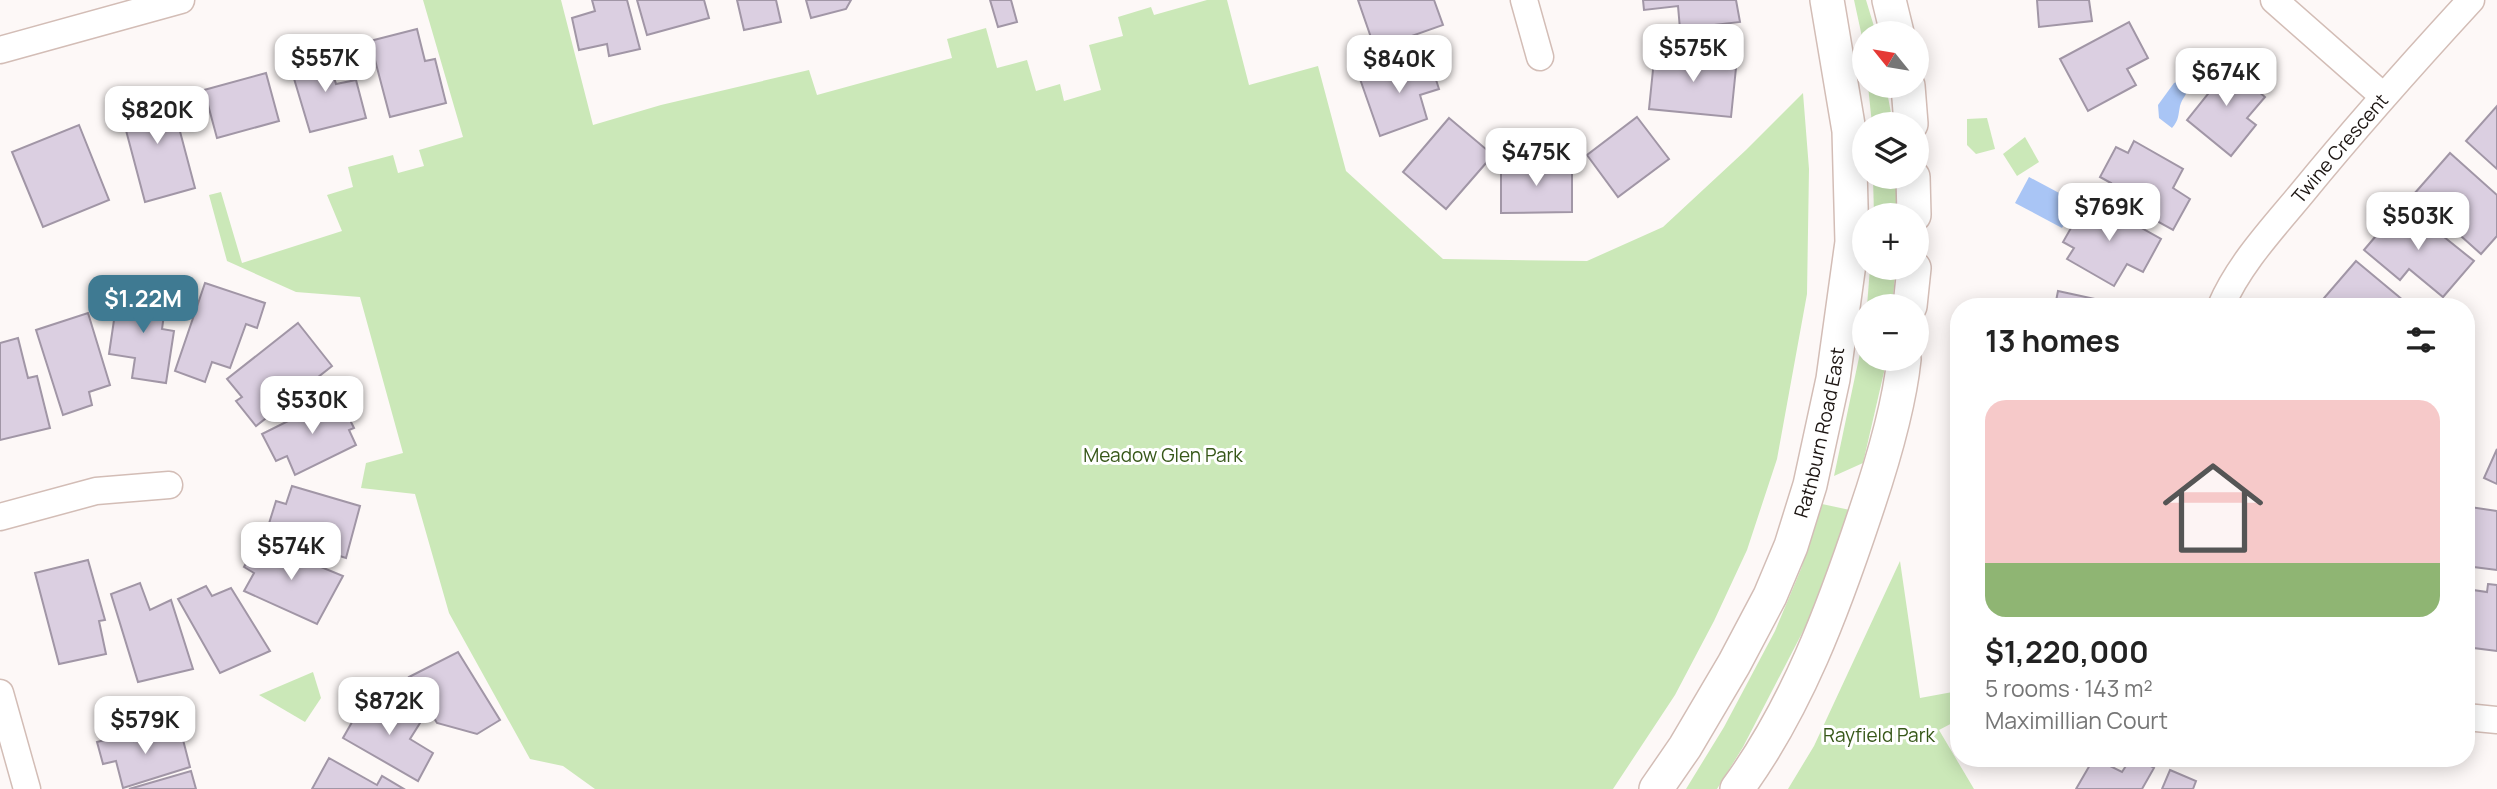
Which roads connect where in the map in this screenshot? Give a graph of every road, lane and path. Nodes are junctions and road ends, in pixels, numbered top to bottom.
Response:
1 (181, 0) edge
2 (1524, 0) edge
3 (1827, 0) edge
4 (1889, 0) edge
5 (2274, 0) edge
6 (2471, 0) edge
7 (1894, 21) edge
8 (0, 50) edge
9 (1540, 57) dead end
10 (2383, 96) junction
11 (2225, 298) edge
12 (1901, 371) edge
13 (169, 485) dead end
14 (0, 517) edge
15 (0, 693) edge
16 (2475, 718) edge
17 (2497, 720) edge
18 (27, 789) edge
19 (1656, 789) edge
20 (1737, 789) edge

1 - 8 street
2 - 9 street
3 - 19 street, Rathburn Road East
4 - 7 street
5 - 10 street
6 - 10 street, Twine Crescent
10 - 11 street, Twine Crescent
12 - 20 street
13 - 14 street
15 - 18 street
16 - 17 street

